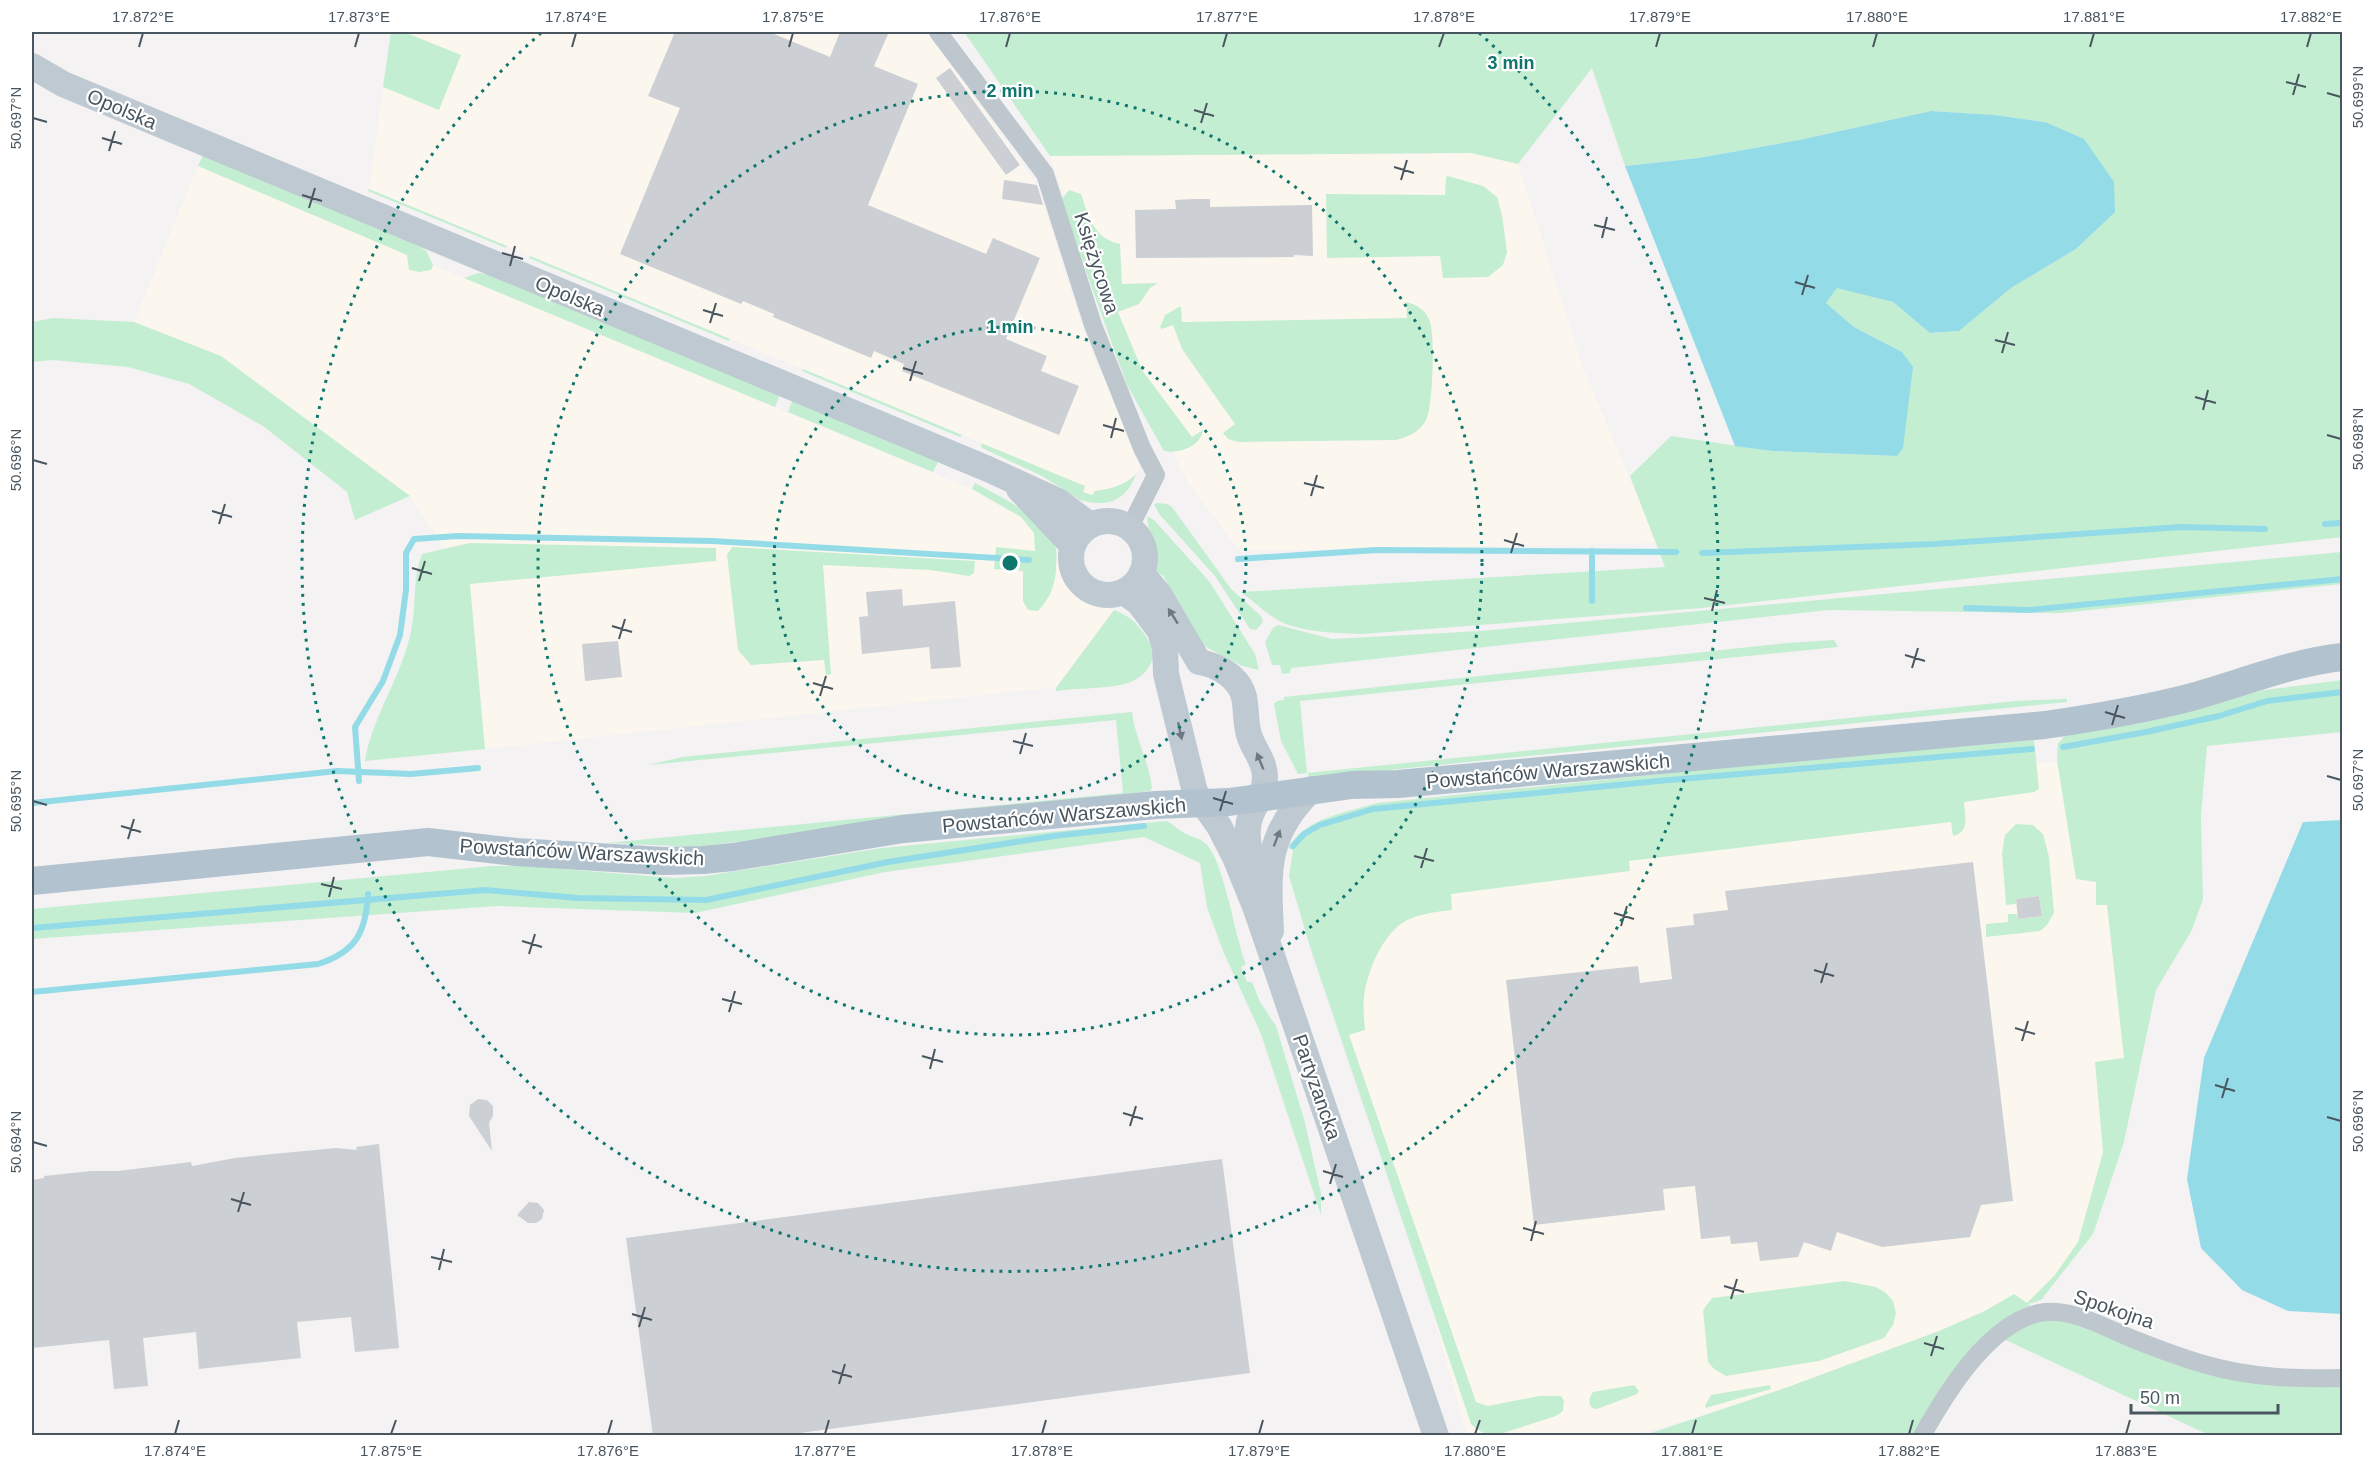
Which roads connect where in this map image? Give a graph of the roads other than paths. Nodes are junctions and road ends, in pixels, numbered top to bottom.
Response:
1 (938, 32) edge
2 (32, 66) edge
3 (1011, 481) junction
4 (1090, 525) junction
5 (1130, 527) junction
6 (1072, 545) junction
7 (1142, 574) junction
8 (1124, 592) junction
9 (2343, 657) edge
10 (1312, 789) junction
11 (1203, 803) junction
12 (1256, 807) junction
13 (32, 881) edge
14 (1256, 909) junction
15 (1273, 958) junction
16 (2343, 1378) edge
17 (1436, 1436) edge
18 (1922, 1436) edge

1 - 5 street, Księżycowa
2 - 3 street, Opolska
3 - 4 street, Opolska
3 - 6 street, Opolska
4 - 5 street
4 - 6 street
5 - 7 street
6 - 8 street
7 - 8 street
12 -> 7 street, Partyzancka
8 -> 11 street, Partyzancka
9 - 10 main road, Powstańców Warszawskich
10 - 12 main road, Powstańców Warszawskich
15 -> 10 street
11 - 12 main road, Powstańców Warszawskich
11 - 13 main road, Powstańców Warszawskich
11 - 14 street, Partyzancka
12 - 14 street, Partyzancka
14 - 15 street, Partyzancka
15 - 17 street, Partyzancka
16 - 18 street, Spokojna

